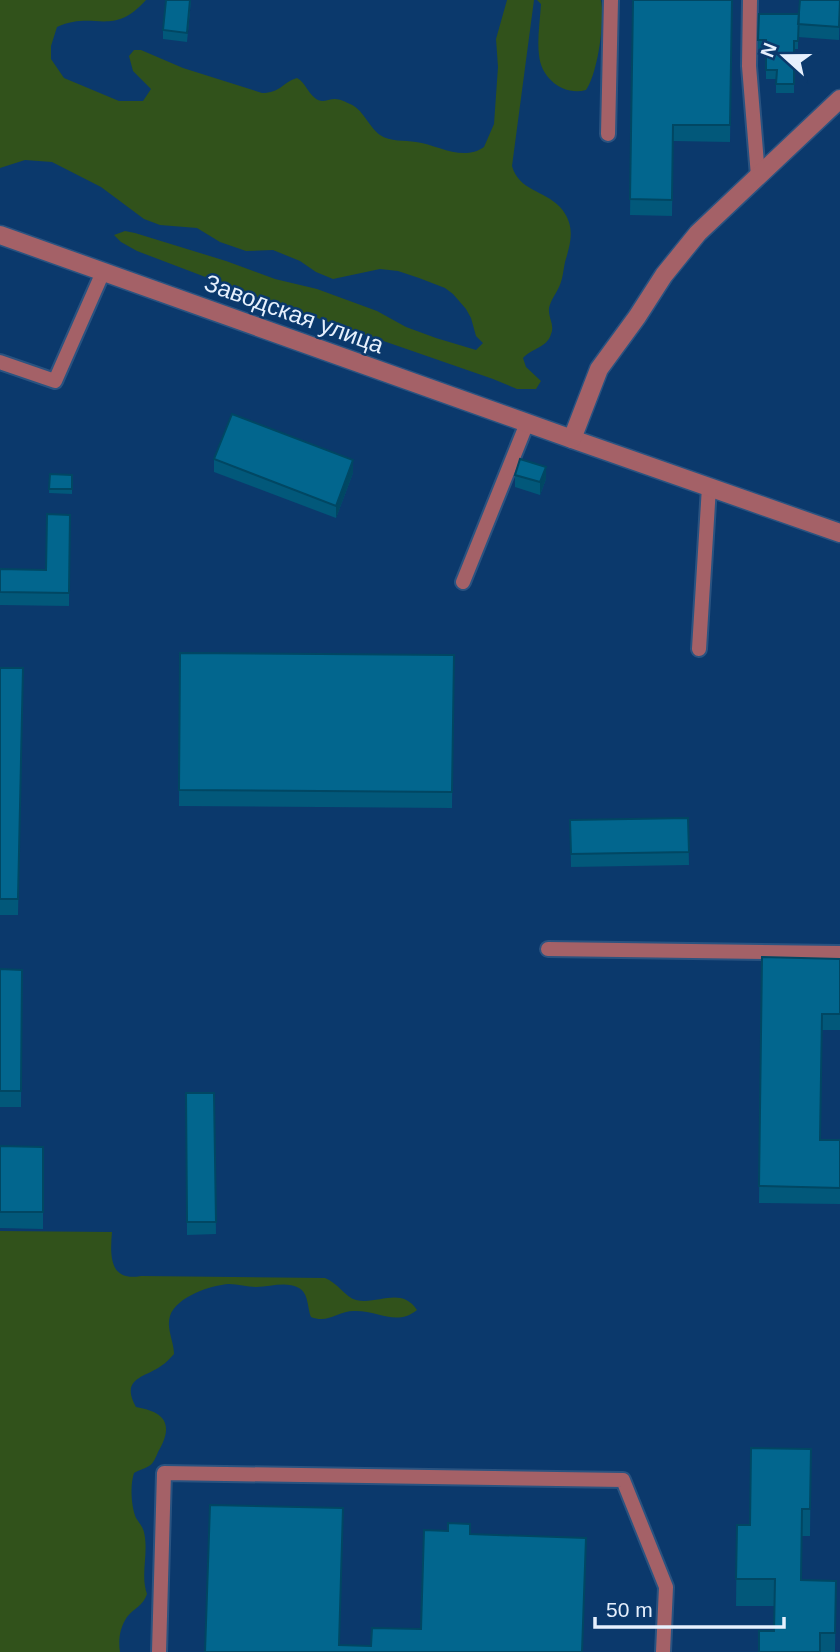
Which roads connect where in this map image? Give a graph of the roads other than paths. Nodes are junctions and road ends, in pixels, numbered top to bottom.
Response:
1 (611, 0) edge
2 (750, 0) edge
3 (840, 99) edge
4 (608, 134) dead end
5 (758, 176) junction
6 (0, 235) edge
7 (103, 272) junction
8 (0, 362) edge
9 (527, 423) junction
10 (572, 439) junction
11 (709, 487) junction
12 (840, 533) edge
13 (463, 582) dead end
14 (699, 649) dead end
15 (548, 949) dead end
16 (840, 953) edge
17 (159, 1652) edge
18 (663, 1652) edge

1 - 4 lane
2 - 5 lane
3 - 5 street
5 - 10 street
6 - 7 street, Заводская улица
7 - 8 lane
7 - 9 street, Заводская улица
9 - 10 street, Заводская улица
9 - 13 lane
10 - 11 street, Заводская улица
11 - 12 street, Заводская улица
11 - 14 lane
15 - 16 lane
17 - 18 lane

